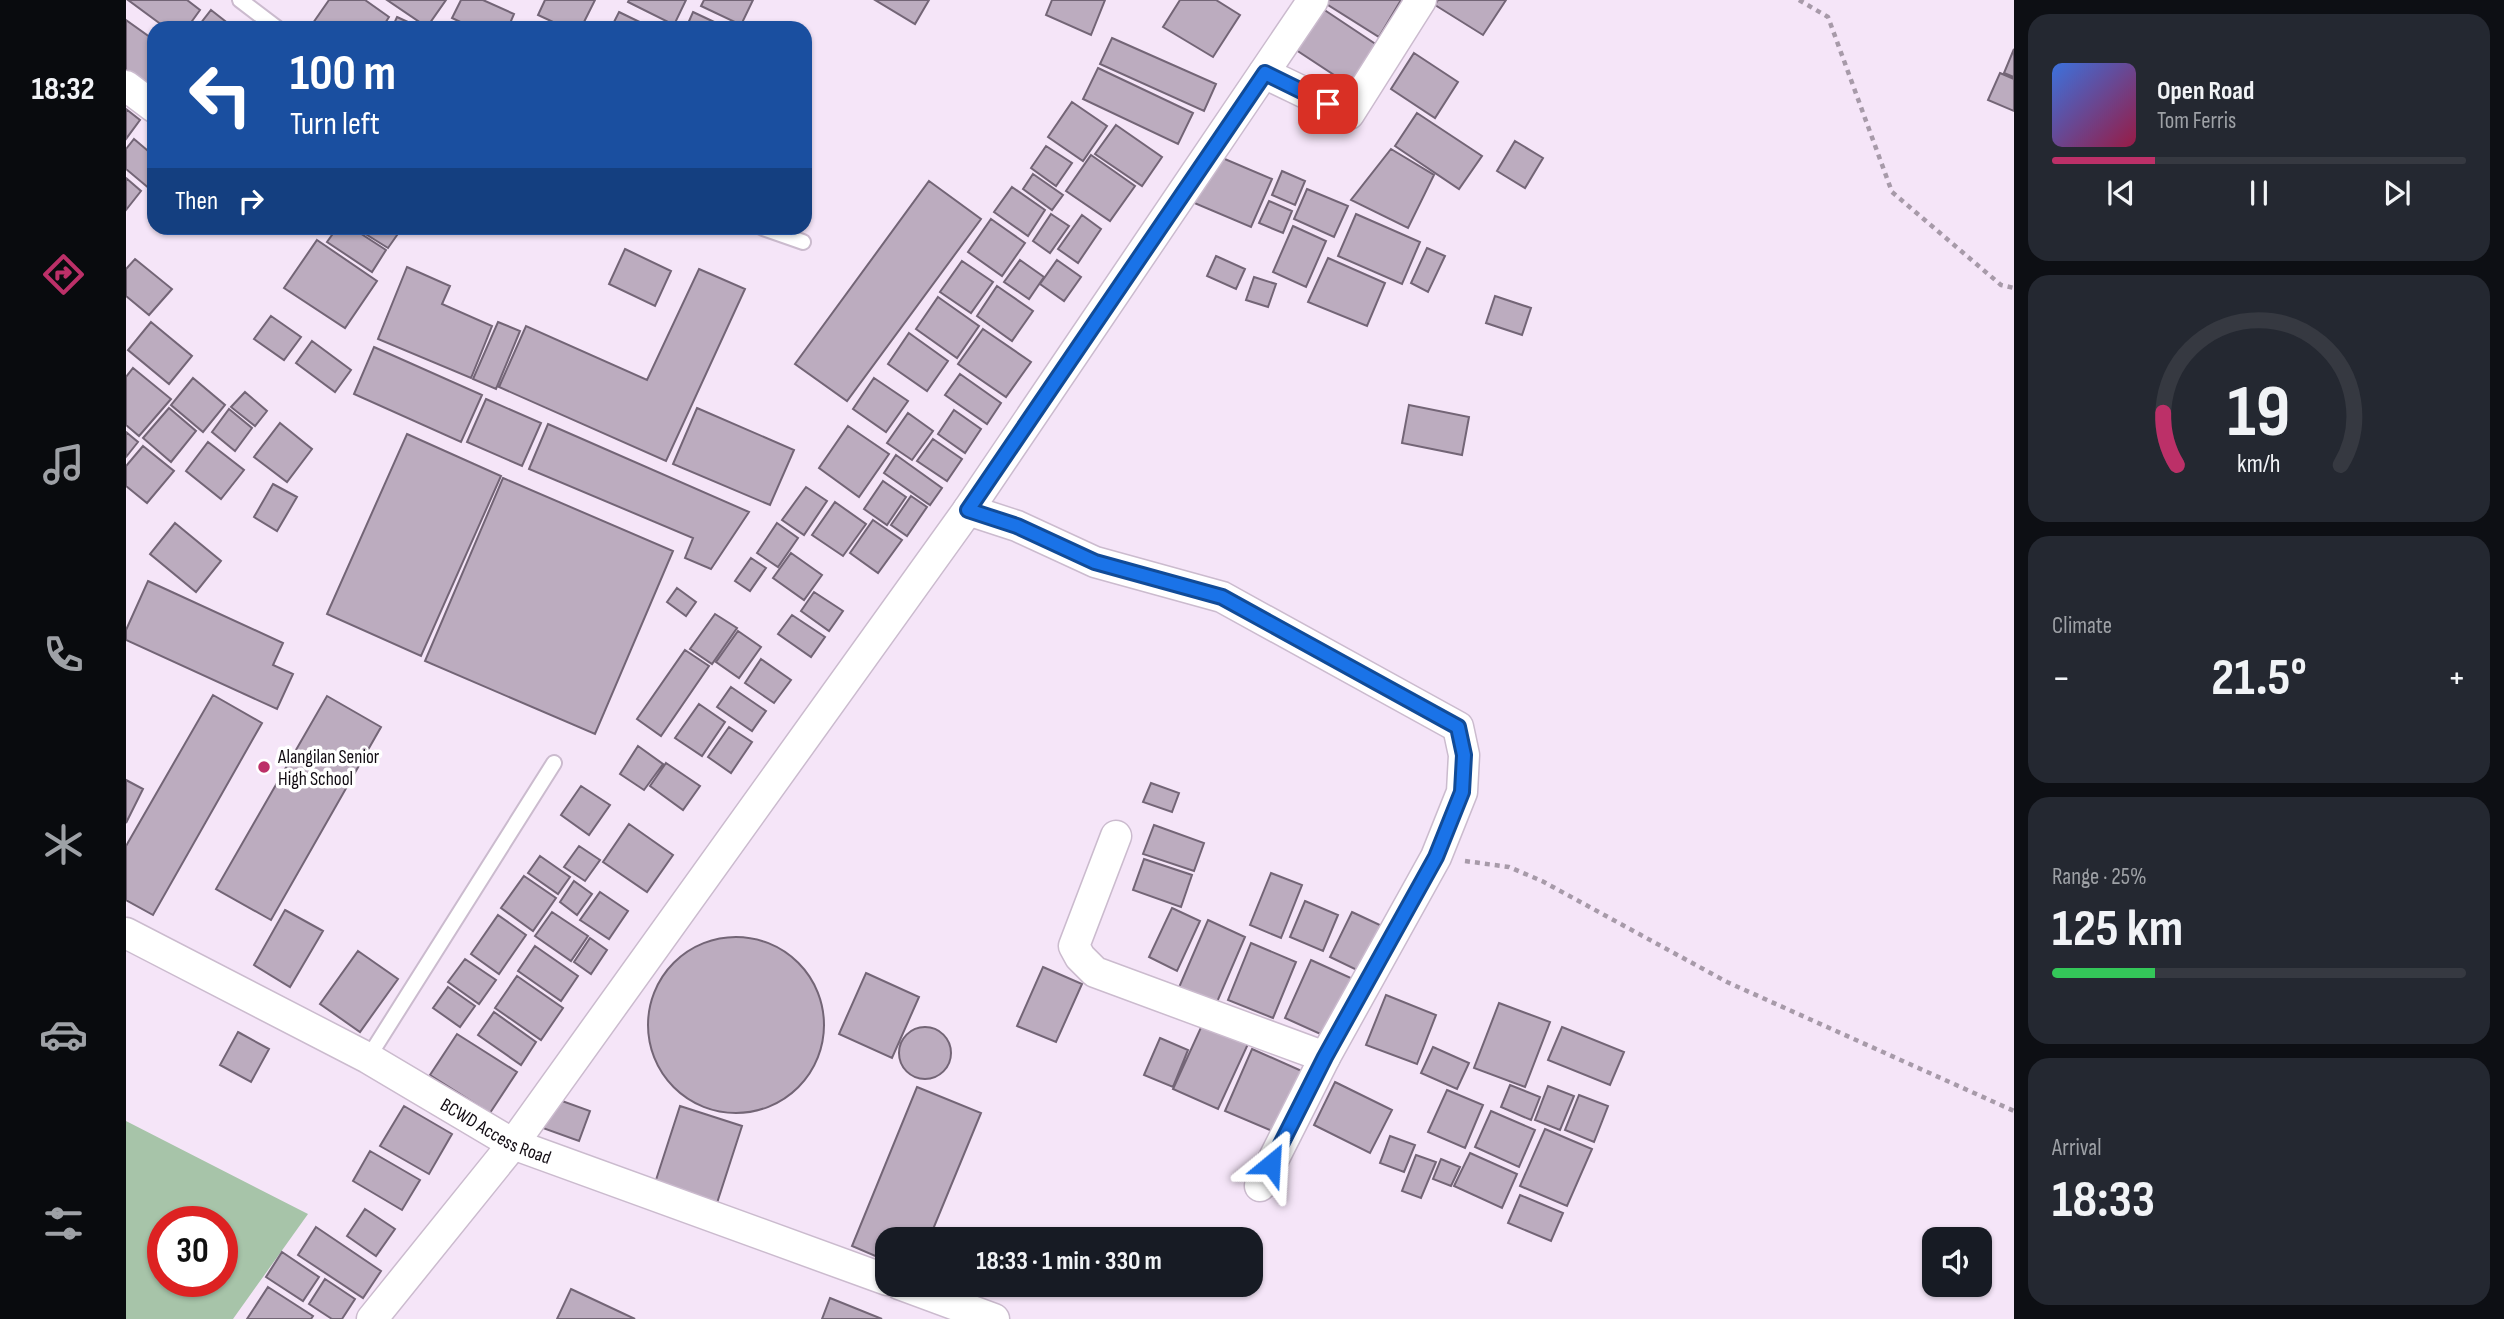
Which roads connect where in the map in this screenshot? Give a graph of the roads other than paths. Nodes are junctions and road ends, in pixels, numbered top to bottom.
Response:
1 (240, 0) edge
2 (1312, 0) edge
3 (1421, 0) edge
4 (268, 21) edge
5 (1265, 73) junction
6 (126, 86) edge
7 (147, 102) edge
8 (783, 235) edge
9 (803, 242) dead end
10 (968, 510) junction
11 (554, 763) dead end
12 (1116, 836) dead end
13 (126, 933) edge
14 (1325, 1057) junction
15 (368, 1058) junction
16 (513, 1144) junction
17 (1261, 1186) dead end
18 (875, 1276) edge
19 (934, 1297) edge
20 (372, 1319) edge
21 (994, 1319) edge

1 - 4 lane
2 - 5 street
3 - 5 street
5 - 10 street
6 - 7 street
8 - 9 lane
10 - 14 street
10 - 16 street
11 - 15 lane
12 - 14 street
13 - 15 street, BCWD Access Road
14 - 17 street
15 - 16 street, BCWD Access Road
16 - 18 street, BCWD Access Road
16 - 20 street
19 - 21 street

